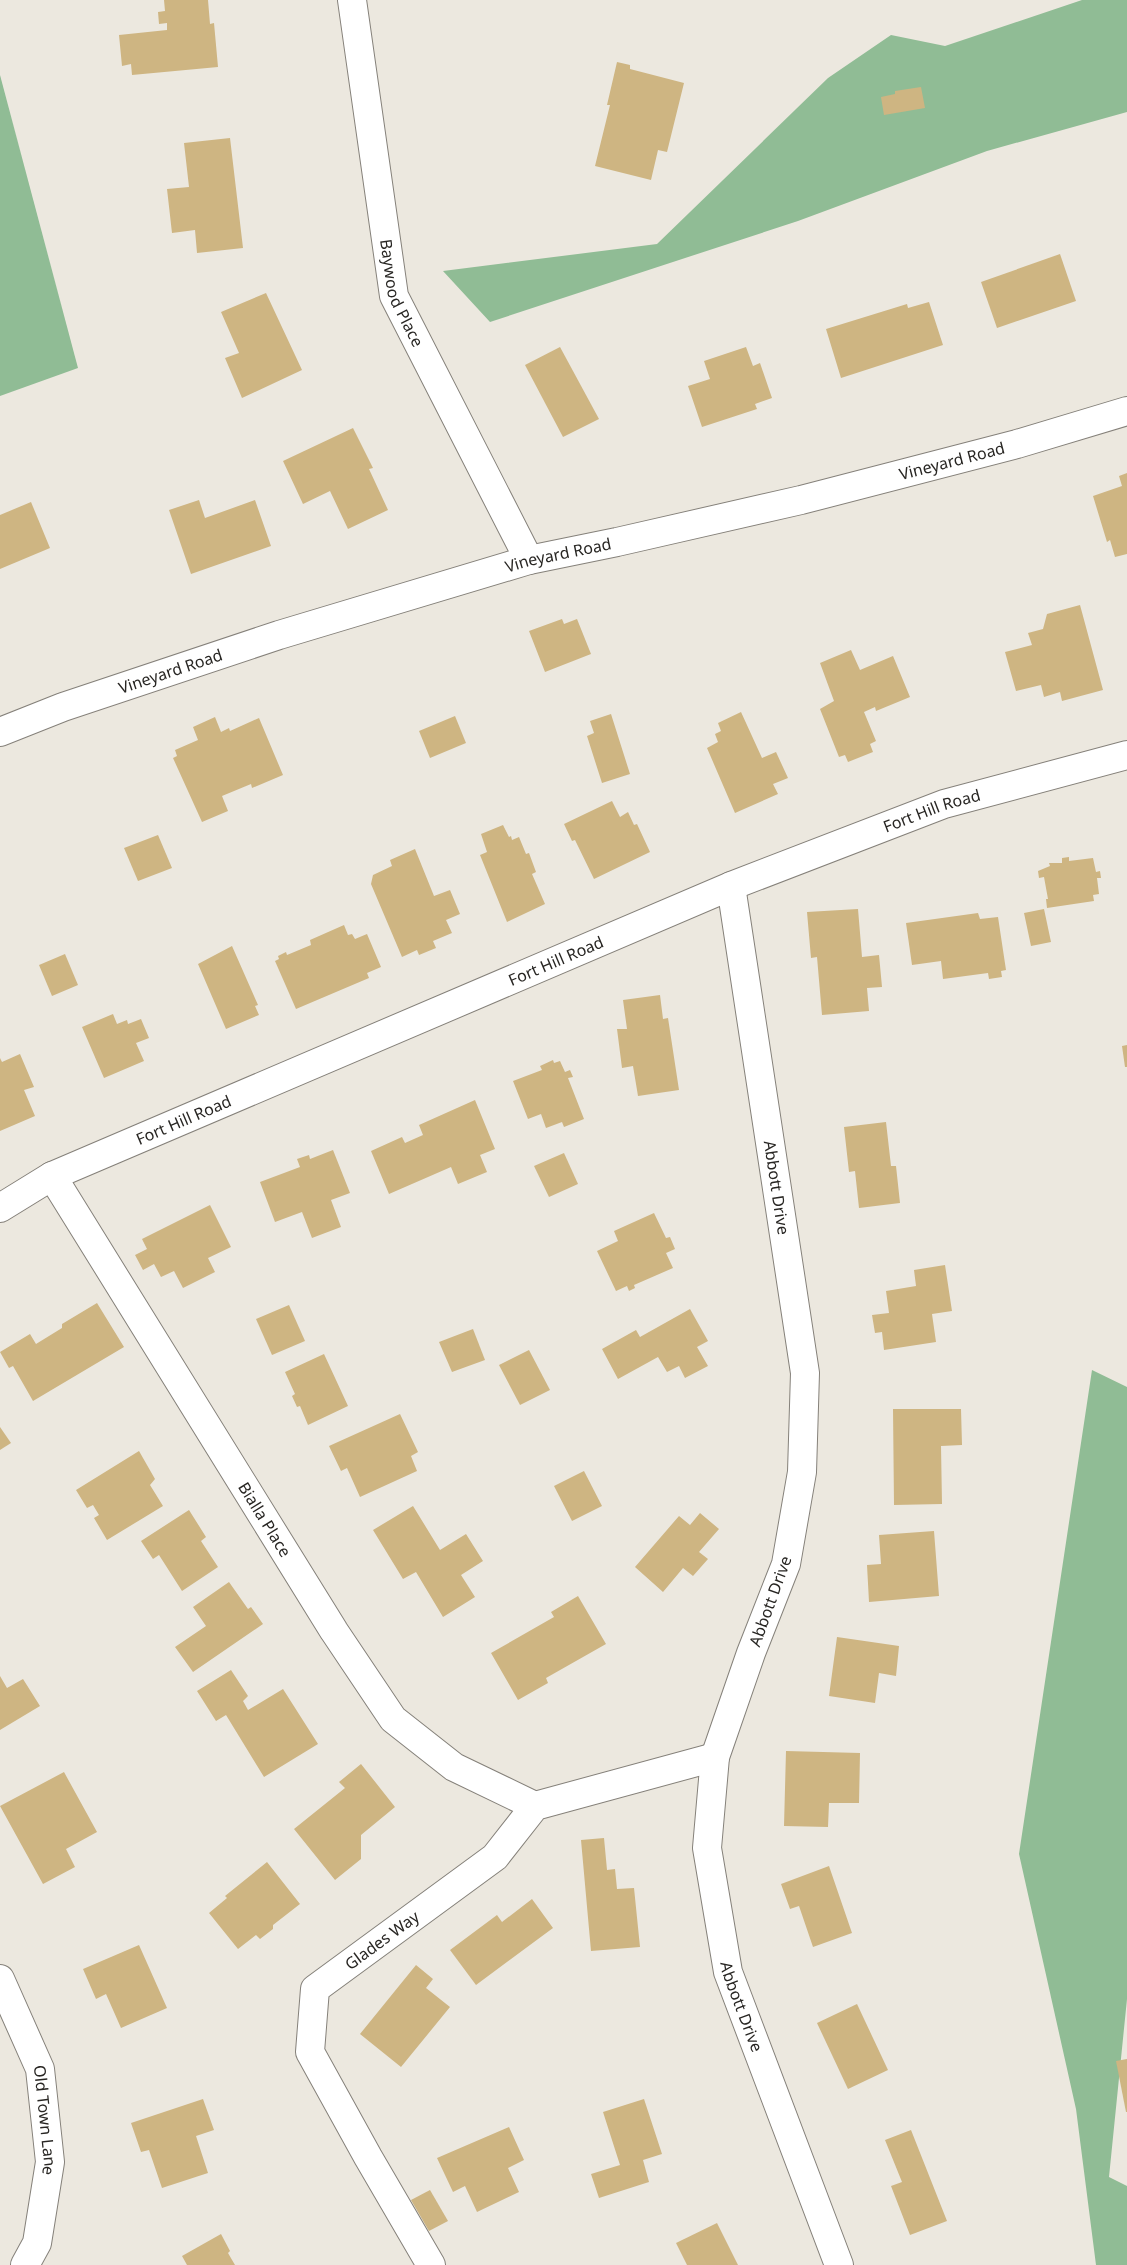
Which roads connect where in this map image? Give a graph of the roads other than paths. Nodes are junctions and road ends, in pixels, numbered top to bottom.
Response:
1 (352, 0) edge
2 (1127, 411) edge
3 (529, 560) junction
4 (0, 732) edge
5 (1127, 755) edge
6 (731, 886) junction
7 (52, 1176) junction
8 (0, 1208) edge
9 (715, 1757) junction
10 (535, 1806) junction
11 (0, 1980) edge
12 (25, 2265) edge
13 (431, 2265) edge
14 (839, 2265) edge

1 - 3 street, Baywood Place
2 - 3 street, Vineyard Road
3 - 4 street, Vineyard Road
5 - 6 street, Fort Hill Road
6 - 7 street, Fort Hill Road
6 - 9 street, Abbott Drive
7 - 8 street, Fort Hill Road
7 - 10 street, Bialla Place
9 - 10 street
9 - 14 street, Abbott Drive
10 - 13 street, Glades Way
11 - 12 street, Old Town Lane

